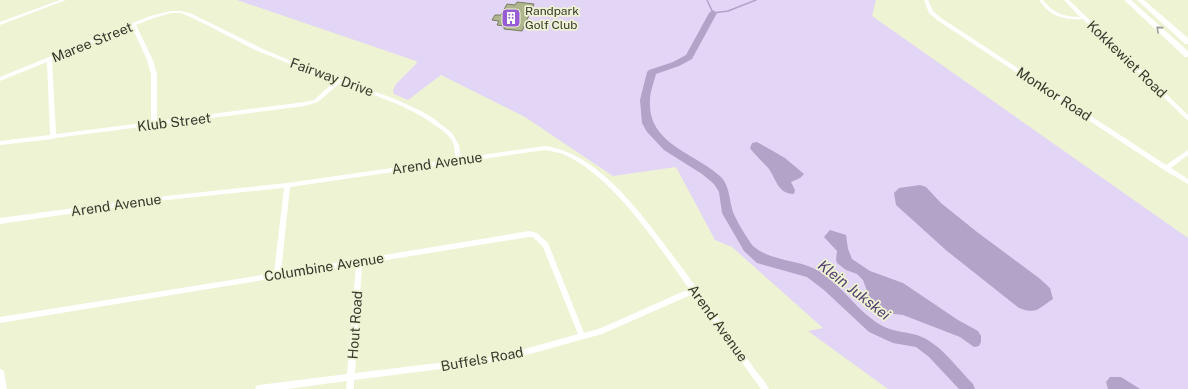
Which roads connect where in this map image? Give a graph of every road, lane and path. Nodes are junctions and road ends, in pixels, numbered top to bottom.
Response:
1 (64, 0) edge
2 (926, 0) edge
3 (1041, 0) edge
4 (1066, 0) edge
5 (1127, 0) edge
6 (1140, 0) edge
7 (185, 13) joint
8 (1083, 18) junction
9 (0, 24) edge
10 (134, 24) junction
11 (1188, 42) edge
12 (1188, 55) edge
13 (49, 60) junction
14 (0, 79) edge
15 (339, 81) junction
16 (1188, 118) edge
17 (154, 124) junction
18 (53, 136) junction
19 (0, 143) edge
20 (1188, 152) edge
21 (458, 160) junction
22 (1166, 168) junction
23 (1188, 182) edge
24 (287, 185) junction
25 (0, 221) edge
26 (360, 262) junction
27 (277, 275) junction
28 (694, 290) junction
29 (0, 320) edge
30 (582, 337) junction
31 (0, 372) edge
32 (351, 378) junction
33 (3, 389) edge
34 (259, 389) edge
35 (350, 389) edge
36 (764, 389) edge

1 - 9 street
2 - 22 street, Monkor Road
3 - 8 street
4 - 8 street, Kokkewiet Road
12 -> 5 highway
6 - 11 highway
7 - 10 street, Maree Street
7 - 15 street, Fairway Drive
8 - 16 street, Kokkewiet Road
10 - 13 street, Maree Street
10 - 17 street
13 - 14 street, Maree Street
13 - 18 street
15 - 17 street, Klub Street
15 - 21 street, Fairway Drive
17 - 18 street, Klub Street
18 - 19 street, Klub Street
20 - 22 street
21 - 24 street, Arend Avenue
21 - 28 street, Arend Avenue
22 - 23 street, Monkor Road
24 - 25 street, Arend Avenue
24 - 27 street
26 - 27 street, Columbine Avenue
26 - 30 street, Columbine Avenue
26 - 32 street, Hout Road
27 - 29 street, Columbine Avenue
28 - 30 street, Buffels Road
28 - 36 street, Arend Avenue
30 - 32 street, Buffels Road
31 - 33 street
32 - 34 street, Buffels Road
32 - 35 street, Hout Road

